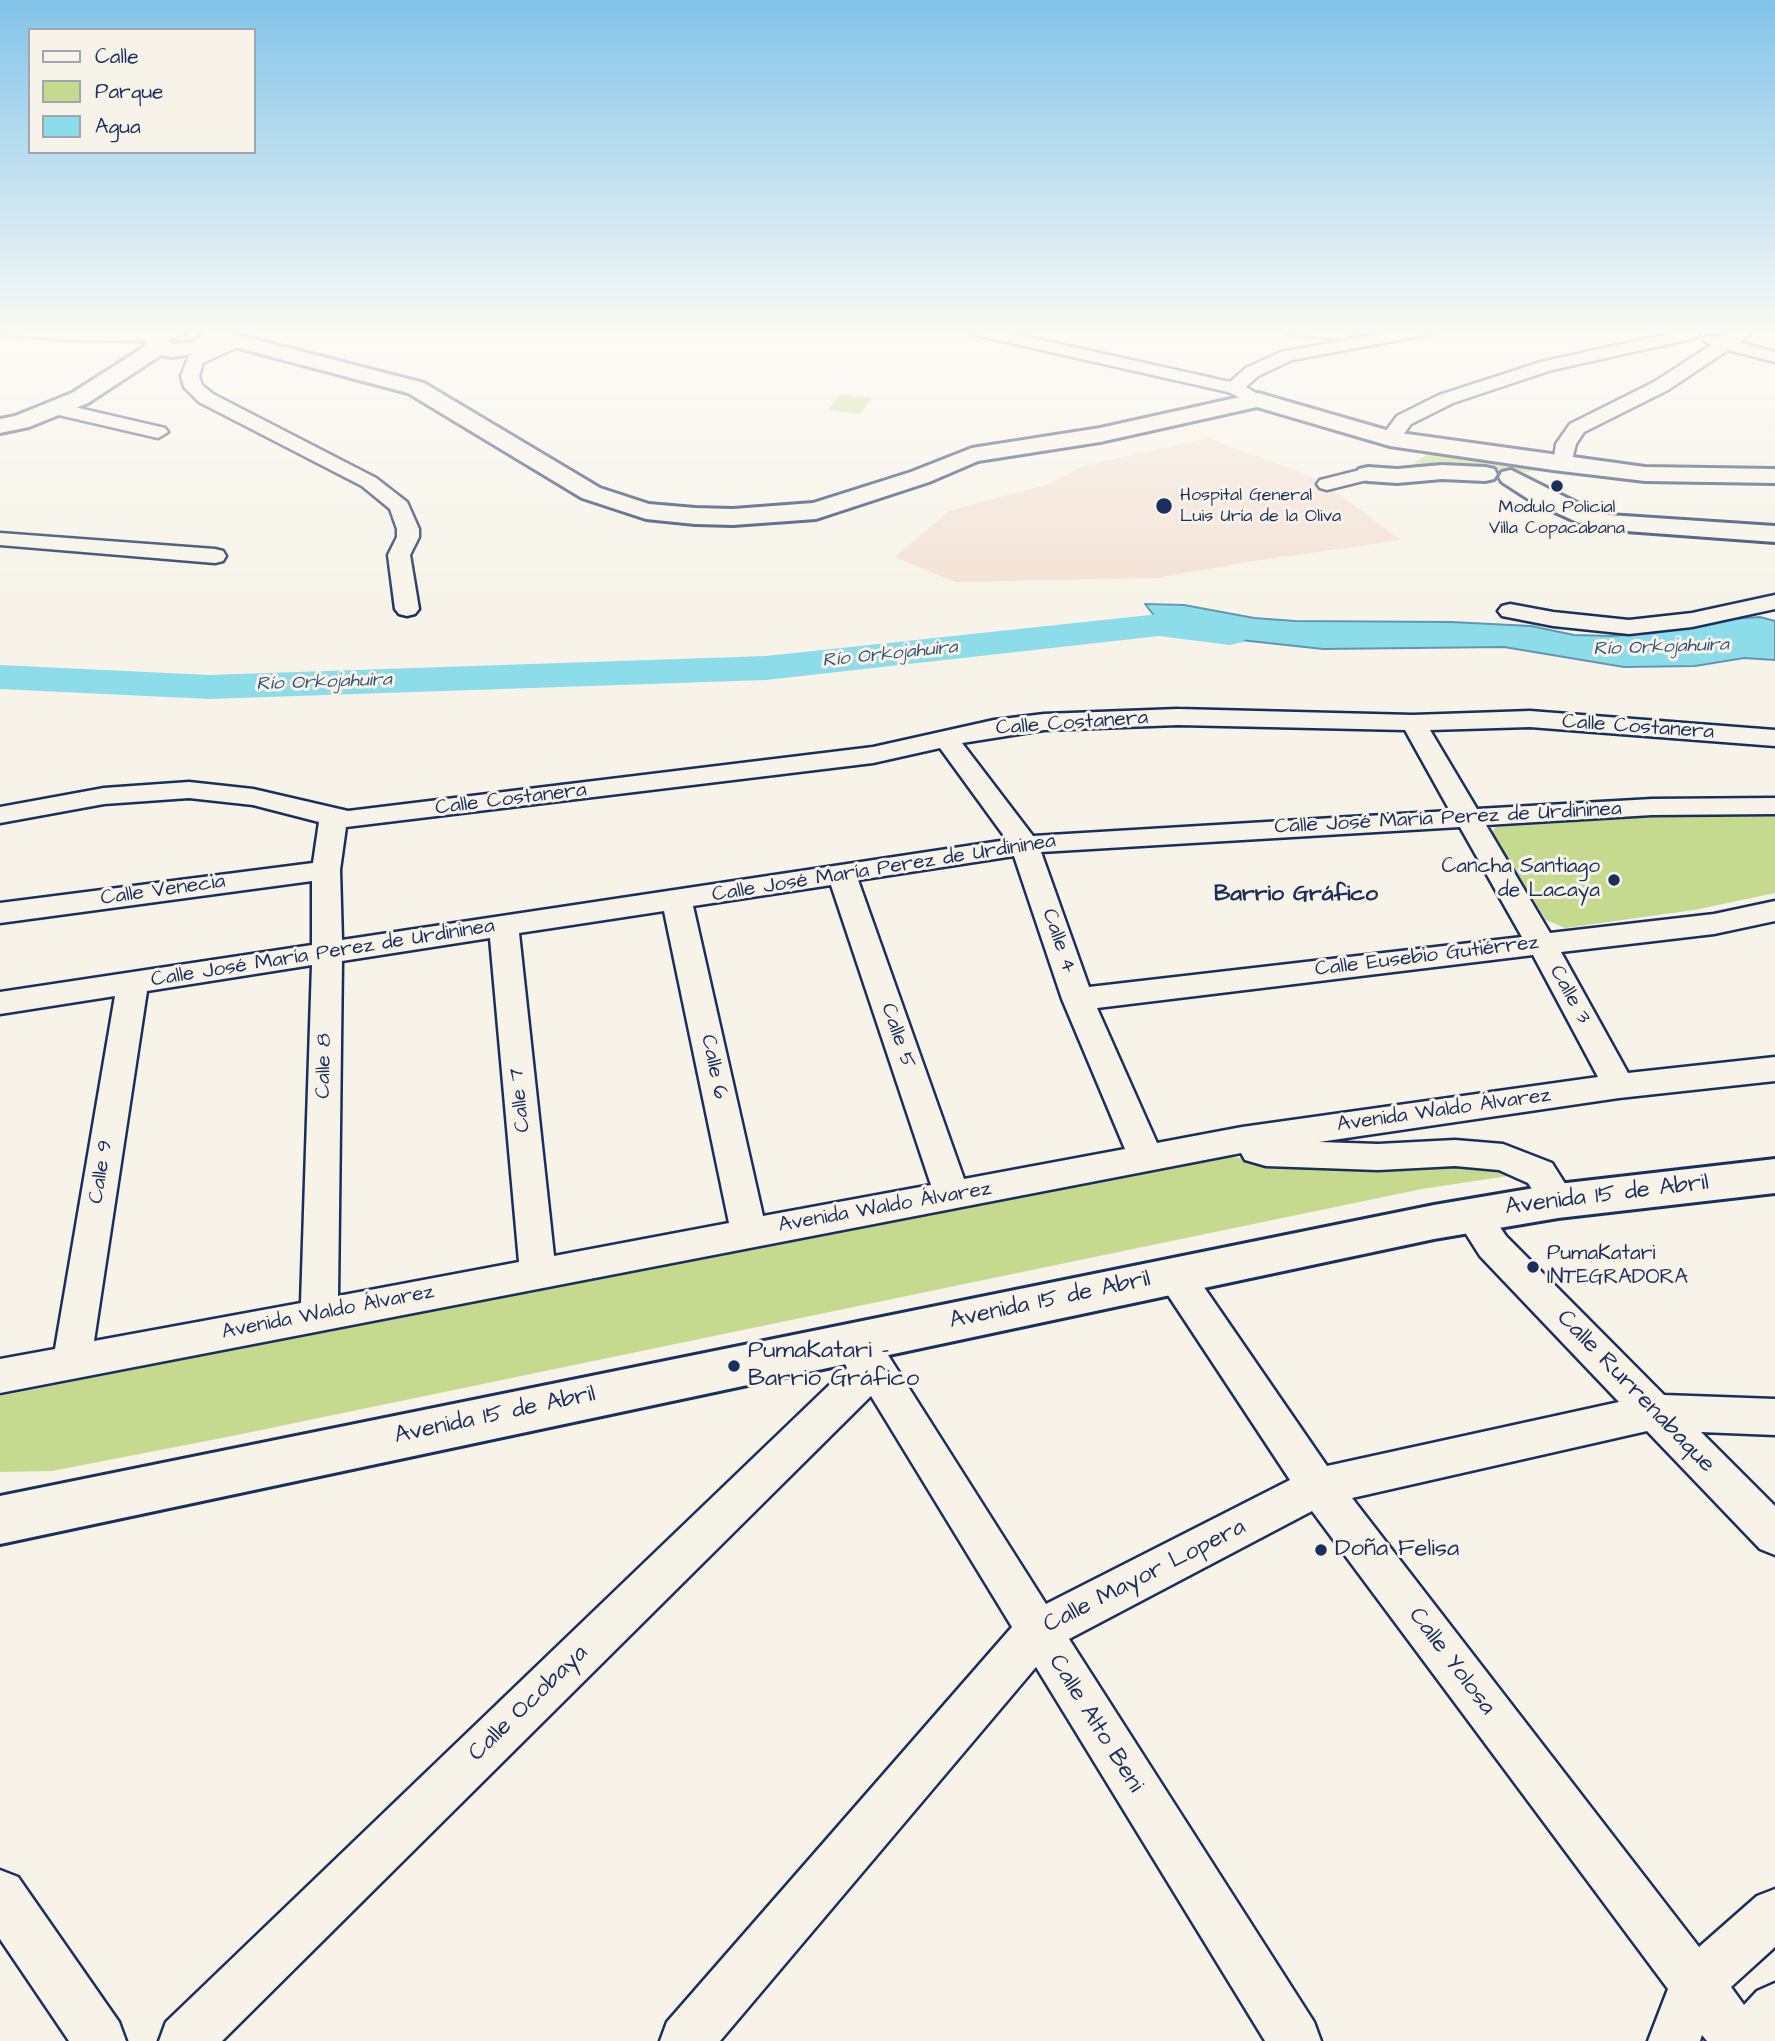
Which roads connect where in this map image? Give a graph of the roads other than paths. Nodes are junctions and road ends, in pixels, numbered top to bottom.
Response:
1 (121, 424) edge
2 (257, 424) edge
3 (479, 424) edge
4 (1149, 424) edge
5 (1340, 424) edge
6 (1401, 424) edge
7 (1585, 424) edge
8 (158, 432) dead end
9 (1390, 439) junction
10 (1419, 443) junction
11 (1558, 464) junction
12 (1368, 474) junction
13 (1775, 476) edge
14 (1511, 477) junction
15 (1327, 484) dead end
16 (1775, 534) edge
17 (0, 539) edge
18 (215, 556) dead end
19 (1775, 602) edge
20 (407, 609) dead end
21 (1510, 611) dead end
22 (1413, 723) junction
23 (1775, 738) edge
24 (946, 740) junction
25 (1775, 806) edge
26 (0, 815) edge
27 (1467, 817) junction
28 (333, 818) junction
29 (1024, 845) junction
30 (326, 870) junction
31 (842, 875) junction
32 (677, 901) junction
33 (1775, 911) edge
34 (0, 913) edge
35 (504, 927) junction
36 (1541, 943) junction
37 (327, 953) junction
38 (133, 983) junction
39 (1078, 999) junction
40 (0, 1003) edge
41 (1775, 1069) edge
42 (1619, 1086) junction
43 (1242, 1140) junction
44 (1146, 1157) junction
45 (1775, 1176) edge
46 (952, 1196) junction
47 (1558, 1201) junction
48 (1472, 1215) junction
49 (749, 1232) junction
50 (538, 1274) junction
51 (1175, 1275) junction
52 (319, 1313) junction
53 (859, 1355) junction
54 (72, 1361) junction
55 (0, 1376) edge
56 (1654, 1412) junction
57 (1775, 1417) edge
58 (1318, 1487) junction
59 (0, 1520) edge
60 (1775, 1535) edge
61 (1037, 1632) junction
62 (0, 1895) edge
63 (1775, 1914) edge
64 (1696, 1984) junction
65 (1775, 2009) edge
66 (100, 2041) edge
67 (184, 2041) edge
68 (686, 2041) edge
69 (1295, 2041) edge
70 (1674, 2041) edge
71 (1738, 2041) edge
72 (1747, 2041) edge

1 - 8 street
2 - 20 street
3 - 4 main road
5 - 9 main road
6 - 9 street
7 - 11 street
9 - 10 main road
10 - 11 main road
10 - 12 main road
11 - 13 main road
11 - 14 main road
12 - 14 main road
12 - 15 street
14 - 16 main road
17 - 18 street
19 - 21 street
22 - 23 street, Calle Costanera
22 - 24 street, Calle Costanera
22 - 27 street, Calle 3
24 - 28 street, Calle Costanera
24 - 29 street, Calle 4
25 - 27 street, Calle José María Perez de Urdininea
26 - 28 street, Calle Costanera
27 - 29 street, Calle José María Perez de Urdininea
27 - 36 street, Calle 3
28 - 30 street, Calle 8
29 - 31 street, Calle José María Perez de Urdininea
29 - 39 street, Calle 4
30 - 34 street, Calle Venecia
30 - 37 street, Calle 8
31 - 32 street, Calle José María Perez de Urdininea
31 - 46 street, Calle 5
32 - 35 street, Calle José María Perez de Urdininea
32 - 49 street, Calle 6
33 - 36 street, Calle Eusebio Gutiérrez
35 - 37 street, Calle José María Perez de Urdininea
35 - 50 street, Calle 7
36 - 39 street, Calle Eusebio Gutiérrez
36 - 42 street, Calle 3
37 - 38 street, Calle José María Perez de Urdininea
37 - 52 street, Calle 8
38 - 40 street, Calle José María Perez de Urdininea
38 - 54 street, Calle 9
39 - 44 street, Calle 4
41 - 42 street, Avenida Waldo Álvarez
42 - 43 street, Avenida Waldo Álvarez
43 - 44 street, Avenida Waldo Álvarez
43 - 47 street
44 - 46 street, Avenida Waldo Álvarez
45 - 47 main road, Avenida 15 de Abril
46 - 49 street, Avenida Waldo Álvarez
47 - 48 main road, Avenida 15 de Abril
48 - 51 main road, Avenida 15 de Abril
48 - 56 street, Calle Rurrenabaque
49 - 50 street, Avenida Waldo Álvarez
50 - 52 street, Avenida Waldo Álvarez
51 - 53 main road, Avenida 15 de Abril
51 - 58 street, Calle Yolosa
52 - 54 street, Avenida Waldo Álvarez
53 - 59 main road, Avenida 15 de Abril
53 - 61 street, Calle Alto Beni
53 - 67 street, Calle Ocobaya
54 - 55 street, Avenida Waldo Álvarez
56 - 57 street, Calle Mayor Lopera
56 - 58 street, Calle Mayor Lopera
56 - 60 street, Calle Rurrenabaque
58 - 61 street, Calle Mayor Lopera
58 - 64 street, Calle Yolosa
61 - 68 street, Calle Mayor Lopera
61 - 69 street, Calle Alto Beni
62 - 66 street
63 - 64 street
64 - 70 street
64 - 71 street, Calle Yolosa
65 - 72 street

